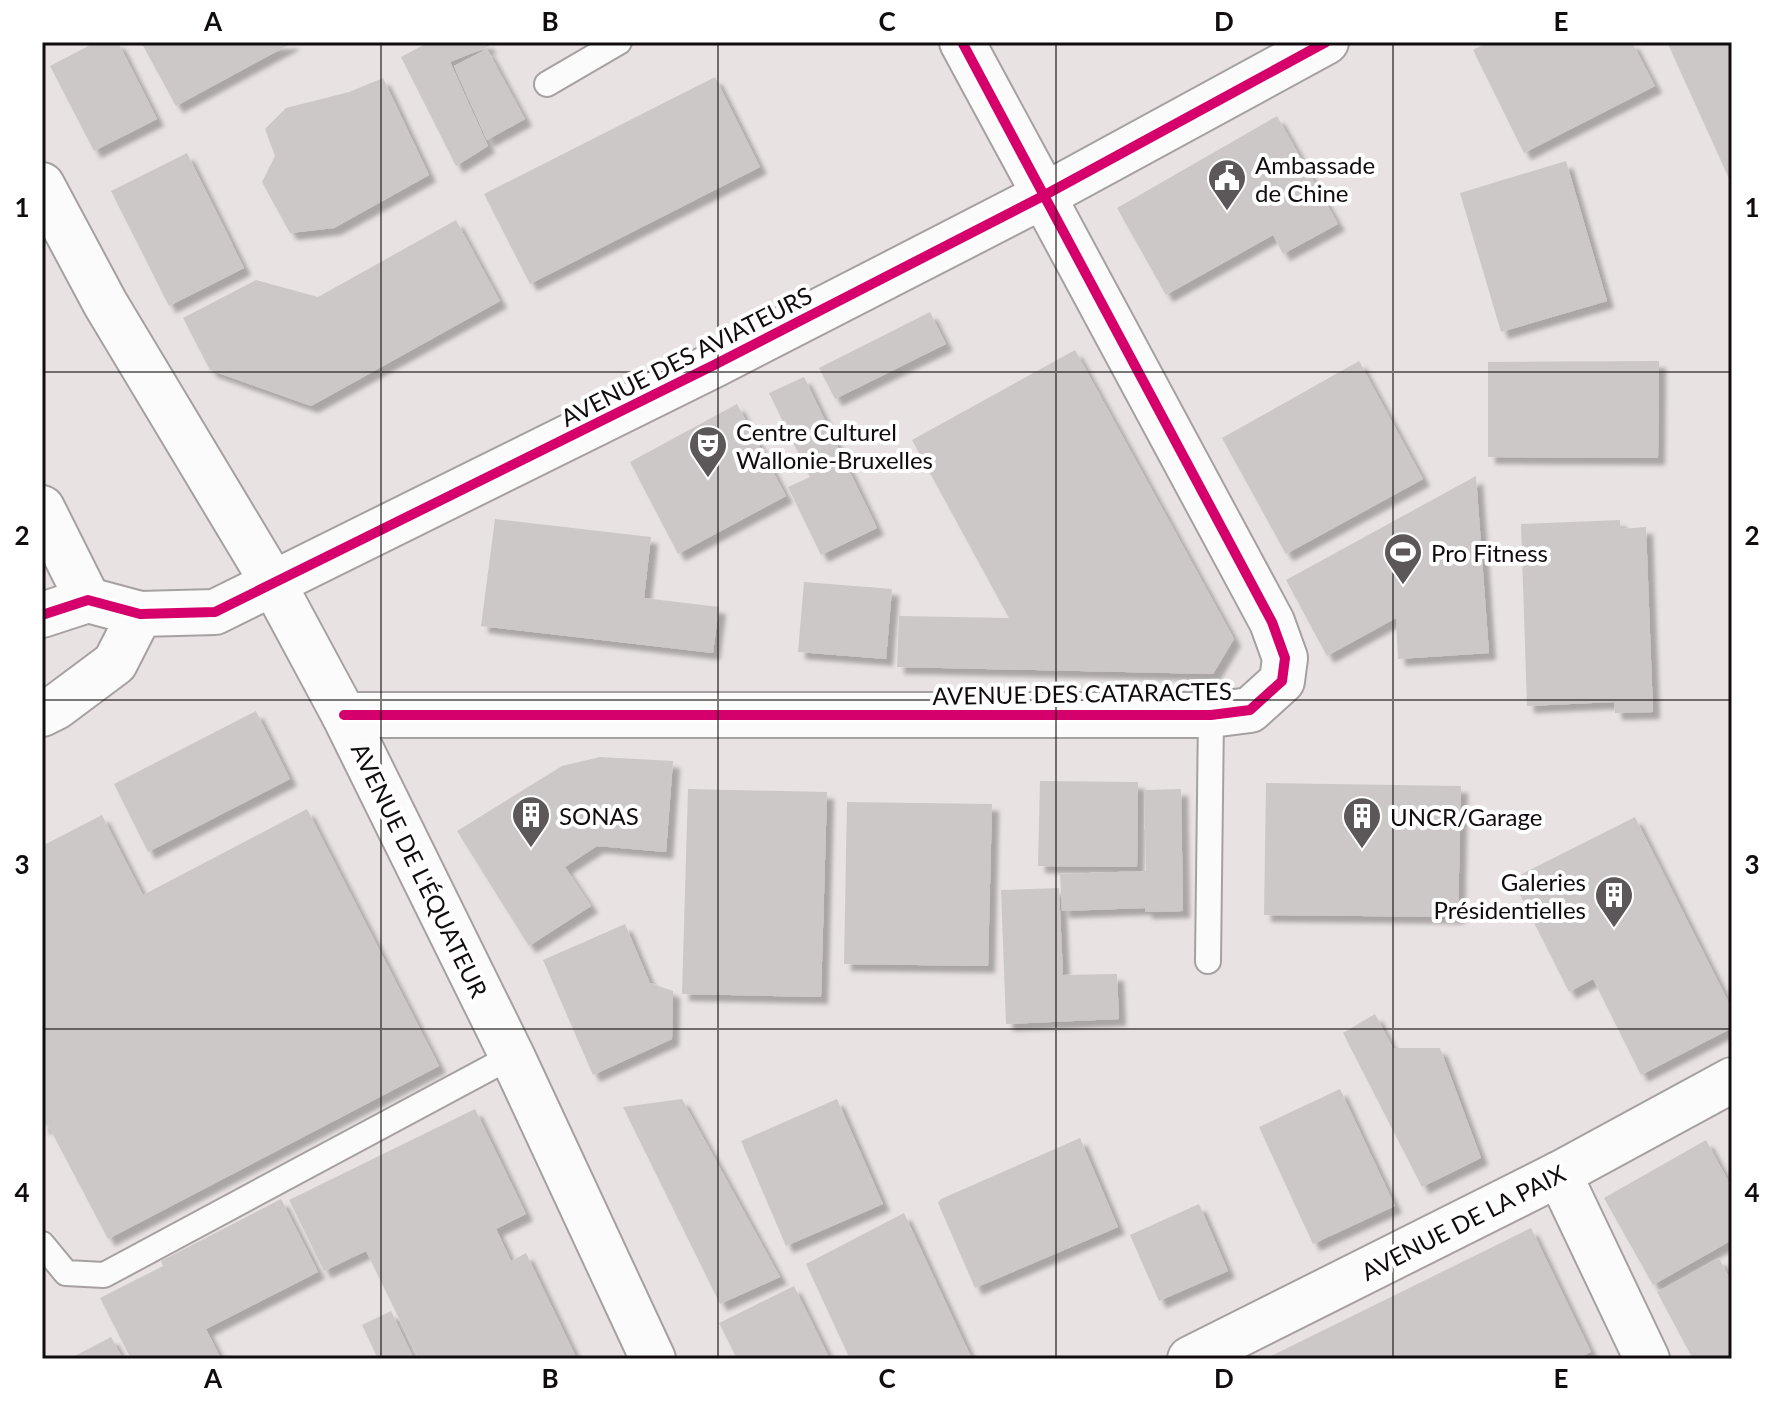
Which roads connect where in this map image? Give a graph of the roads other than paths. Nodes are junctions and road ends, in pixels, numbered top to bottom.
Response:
1 (619, 42) edge
2 (962, 42) edge
3 (1318, 44) edge
4 (547, 84) dead end
5 (42, 185) edge
6 (1043, 196) junction
7 (42, 508) edge
8 (273, 583) junction
9 (88, 600) junction
10 (140, 614) junction
11 (42, 615) edge
12 (42, 714) edge
13 (344, 715) junction
14 (1211, 715) junction
15 (1208, 961) dead end
16 (512, 1056) junction
17 (1732, 1080) edge
18 (1559, 1174) junction
19 (42, 1244) edge
20 (653, 1359) edge
21 (1190, 1359) edge
22 (1647, 1359) edge

1 - 4 lane
2 - 6 street, AVENUE DES CATARACTES
3 - 6 street, AVENUE DES AVIATEURS
5 - 8 street, AVENUE DE L'ÉQUATEUR
6 - 8 street, AVENUE DES AVIATEURS
6 - 14 street, AVENUE DES CATARACTES
7 - 9 street
8 - 10 street, AVENUE DES AVIATEURS
8 - 13 street, AVENUE DE L'ÉQUATEUR
9 - 10 street, AVENUE DES AVIATEURS
9 - 11 street
10 - 12 street
13 - 14 street, AVENUE DES CATARACTES
13 - 16 street, AVENUE DE L'ÉQUATEUR
14 - 15 lane
16 - 19 lane
16 - 20 street, AVENUE DE L'ÉQUATEUR
17 - 18 street, AVENUE DE LA PAIX
18 - 21 street, AVENUE DE LA PAIX
18 - 22 street

